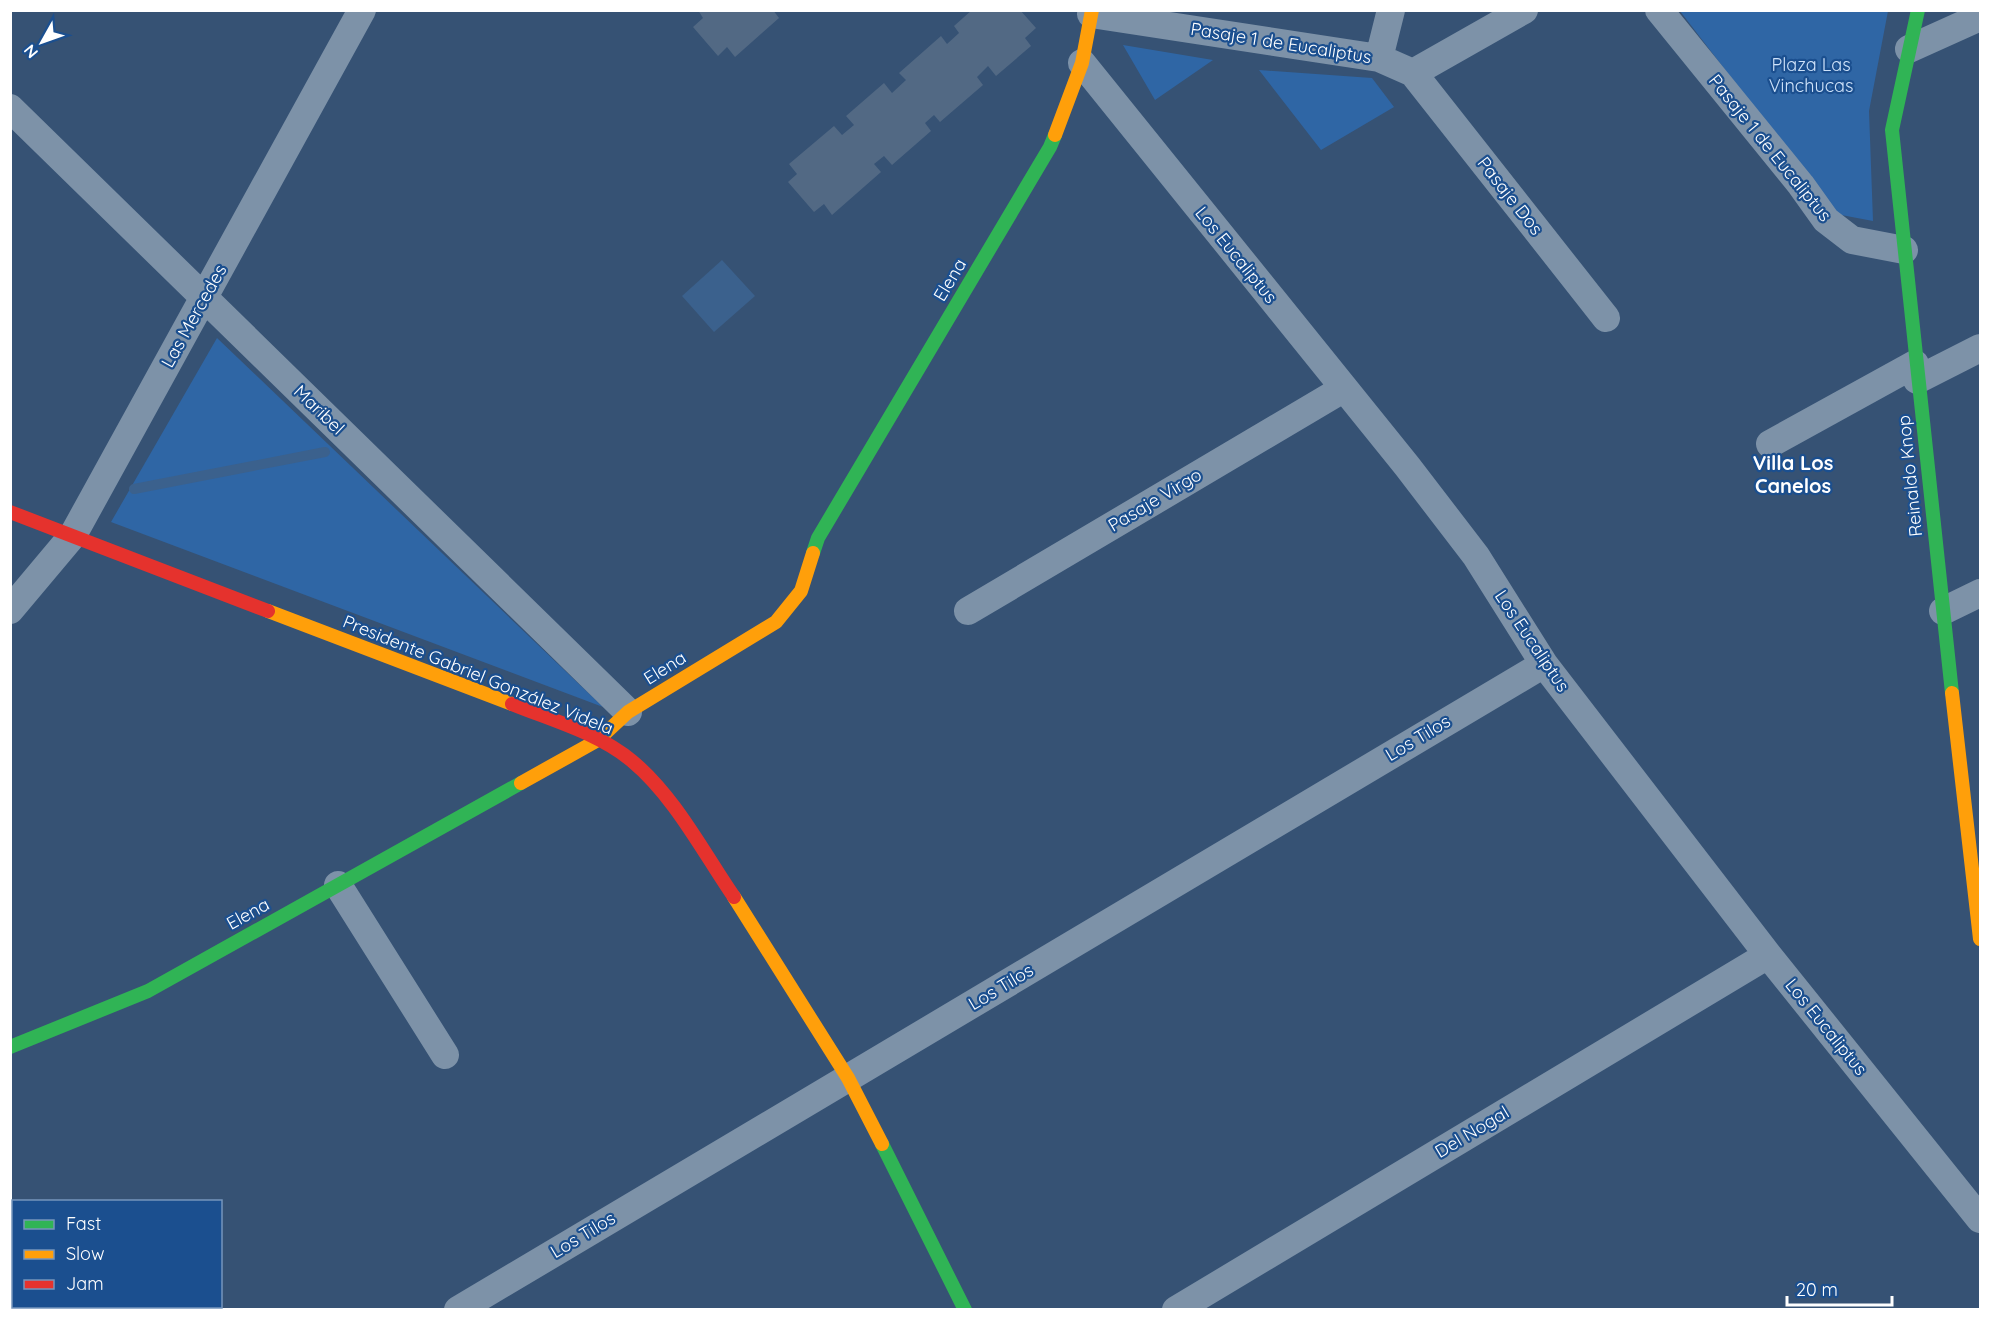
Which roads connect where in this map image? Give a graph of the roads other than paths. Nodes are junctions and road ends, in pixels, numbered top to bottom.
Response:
1 (362, 10) edge
2 (1391, 10) edge
3 (1524, 10) edge
4 (1659, 10) edge
5 (1918, 10) edge
6 (1092, 12) edge
7 (1980, 17) edge
8 (1909, 50) junction
9 (1379, 58) junction
10 (1082, 63) junction
11 (1413, 73) junction
12 (10, 108) edge
13 (1904, 250) junction
14 (204, 297) junction
15 (1606, 318) dead end
16 (1980, 348) edge
17 (1916, 372) junction
18 (1343, 389) junction
19 (1770, 444) dead end
20 (10, 512) edge
21 (73, 535) junction
22 (1980, 593) edge
23 (10, 610) edge
24 (968, 611) dead end
25 (1943, 611) junction
26 (1544, 664) junction
27 (628, 712) junction
28 (598, 740) junction
29 (338, 885) junction
30 (1980, 939) edge
31 (1768, 955) junction
32 (10, 1047) edge
33 (445, 1055) dead end
34 (848, 1078) junction
35 (1980, 1219) edge
36 (458, 1310) edge
37 (965, 1310) edge
38 (1176, 1310) edge

1 - 14 street, Las Mercedes
2 - 9 street
3 - 11 street
4 - 13 street, Pasaje 1 de Eucaliptus
5 - 8 street, Reinaldo Knop
6 - 9 street, Pasaje 1 de Eucaliptus
6 - 10 street, Elena
7 - 8 street
8 - 13 street, Reinaldo Knop
9 - 11 street, Pasaje 1 de Eucaliptus
10 - 18 street, Los Eucaliptus
10 - 27 street, Elena
11 - 15 street, Pasaje Dos
12 - 14 street, Maribel
13 - 17 street, Reinaldo Knop
14 - 21 street, Las Mercedes
14 - 27 street, Maribel
16 - 17 street
17 - 19 street
17 - 25 street, Reinaldo Knop
18 - 24 street, Pasaje Virgo
18 - 26 street, Los Eucaliptus
20 - 21 street, Presidente Gabriel González Videla
21 - 23 street, Las Mercedes
21 - 28 street, Presidente Gabriel González Videla
22 - 25 street
25 - 30 street, Reinaldo Knop
26 - 31 street, Los Eucaliptus
26 - 34 street, Los Tilos
27 - 28 street, Elena
28 - 29 street, Elena
28 - 34 street, Presidente Gabriel González Videla
29 - 32 street, Elena
29 - 33 street
31 - 35 street, Los Eucaliptus
31 - 38 street, Del Nogal
34 - 36 street, Los Tilos
34 - 37 street, Presidente Gabriel González Videla

